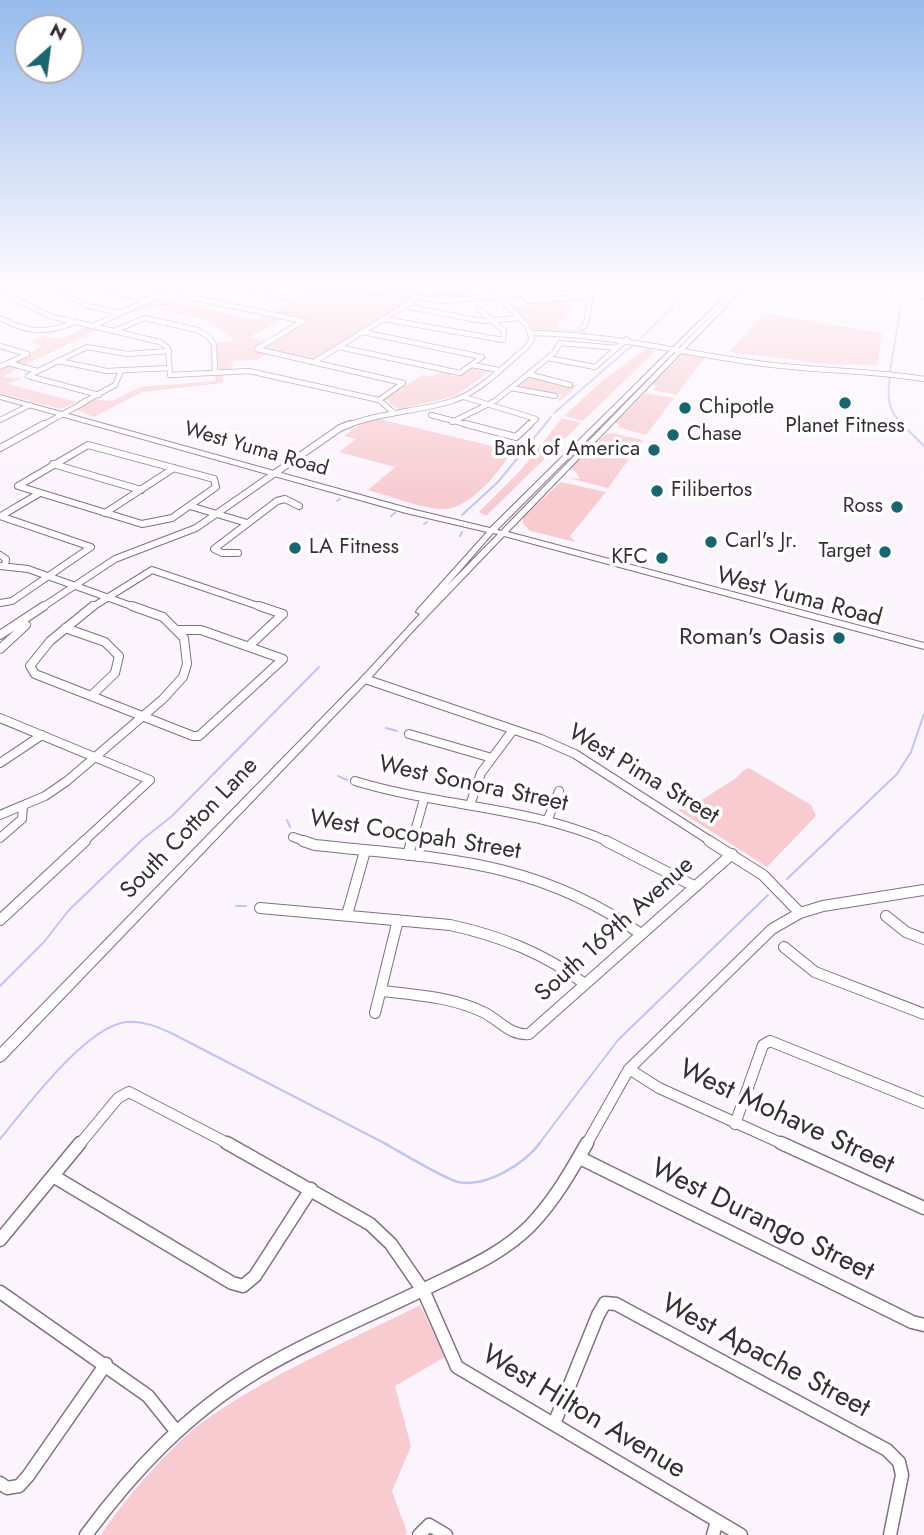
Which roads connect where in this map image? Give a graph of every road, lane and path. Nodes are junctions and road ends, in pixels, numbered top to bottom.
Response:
1 (24, 356) edge
2 (69, 356) edge
3 (169, 356) edge
4 (214, 356) edge
5 (286, 356) edge
6 (325, 356) edge
7 (379, 356) edge
8 (475, 356) edge
9 (516, 356) edge
10 (550, 356) edge
11 (609, 356) edge
12 (664, 356) edge
13 (676, 356) edge
14 (720, 356) edge
15 (548, 358) junction
16 (58, 361) junction
17 (314, 362) junction
18 (9, 363) junction
19 (474, 364) junction
20 (0, 367) edge
21 (169, 368) junction
22 (499, 370) junction
23 (650, 370) junction
24 (37, 371) junction
25 (121, 371) junction
26 (215, 372) junction
27 (528, 374) junction
28 (923, 377) edge
29 (570, 385) dead end
30 (511, 388) junction
31 (642, 390) junction
32 (99, 395) junction
33 (555, 396) dead end
34 (0, 397) edge
35 (464, 397) junction
36 (379, 400) junction
37 (30, 405) junction
38 (488, 405) junction
39 (393, 412) junction
40 (63, 414) junction
41 (431, 415) dead end
42 (0, 420) edge
43 (452, 422) junction
44 (594, 426) junction
45 (605, 429) junction
46 (575, 446) junction
47 (0, 448) edge
48 (53, 464) junction
49 (174, 468) junction
50 (275, 474) junction
51 (556, 478) junction
52 (141, 490) junction
53 (40, 493) junction
54 (192, 505) junction
55 (299, 506) dead end
56 (105, 513) junction
57 (220, 513) junction
58 (1, 516) edge
59 (249, 522) junction
60 (490, 532) junction
61 (505, 532) junction
62 (238, 553) dead end
63 (0, 555) edge
64 (588, 560) junction
65 (2, 566) edge
66 (50, 576) junction
67 (447, 579) junction
68 (672, 579) junction
69 (79, 586) junction
70 (108, 597) junction
71 (0, 603) edge
72 (436, 604) junction
73 (65, 628) junction
74 (409, 630) junction
75 (180, 631) junction
76 (0, 635) edge
77 (249, 646) junction
78 (923, 648) edge
79 (0, 649) edge
80 (365, 679) junction
81 (91, 696) junction
82 (144, 716) junction
83 (0, 718) edge
84 (513, 730) junction
85 (410, 734) dead end
86 (42, 735) junction
87 (97, 757) junction
88 (492, 758) junction
89 (0, 763) edge
90 (355, 781) dead end
91 (559, 791) dead end
92 (424, 799) junction
93 (470, 805) junction
94 (23, 806) junction
95 (0, 815) edge
96 (548, 819) junction
97 (293, 837) dead end
98 (0, 838) edge
99 (365, 851) junction
100 (732, 853) junction
101 (408, 855) junction
102 (694, 886) junction
103 (924, 890) edge
104 (260, 908) dead end
105 (800, 913) junction
106 (347, 915) junction
107 (886, 916) dead end
108 (0, 920) edge
109 (397, 920) junction
110 (641, 934) junction
111 (924, 939) edge
112 (785, 947) dead end
113 (585, 984) junction
114 (382, 991) junction
115 (375, 1013) dead end
116 (924, 1014) edge
117 (0, 1056) edge
118 (629, 1069) junction
119 (924, 1103) edge
120 (735, 1124) junction
121 (580, 1158) junction
122 (53, 1176) junction
123 (311, 1189) junction
124 (924, 1208) edge
125 (0, 1240) edge
126 (0, 1292) edge
127 (424, 1292) junction
128 (924, 1325) edge
129 (106, 1364) junction
130 (554, 1424) junction
131 (176, 1431) junction
132 (0, 1483) edge
133 (715, 1528) edge
134 (424, 1530) edge
135 (86, 1535) edge
136 (446, 1535) edge
137 (741, 1535) edge
138 (890, 1535) edge

1 - 18 street
2 - 16 street
3 - 21 street
4 - 26 street
5 - 17 street
6 - 17 street
7 - 19 street
8 - 19 street
9 - 22 street
10 - 15 street
11 - 15 street
12 - 23 main road, South Cotton Lane
13 - 31 main road, South Cotton Lane
14 - 28 street
15 - 27 street
16 - 24 street
16 - 25 street
17 - 36 street
18 - 20 street
18 - 24 street
19 - 22 street
21 - 25 street
21 - 26 street
22 - 35 street
23 - 31 main road
23 - 44 main road, South Cotton Lane
24 - 32 street
25 - 32 street
26 - 36 street
27 - 29 street
27 - 30 street
30 - 33 street
30 - 38 street
31 - 45 main road, South Cotton Lane
32 - 40 street
34 - 37 main road, West Yuma Road
35 - 38 street
35 - 39 street
36 - 39 street
37 - 40 main road, West Yuma Road
37 - 42 street
38 - 43 street
38 - 43 street
39 - 50 street
40 - 47 street
40 - 50 main road, West Yuma Road
41 - 43 street
44 - 45 main road
44 - 46 main road, South Cotton Lane
45 - 51 main road, South Cotton Lane
46 - 51 main road
46 - 60 main road, South Cotton Lane
48 - 49 street
48 - 52 street
48 - 53 street
49 - 52 street
49 - 54 street
50 - 57 street
50 - 60 main road, West Yuma Road
51 - 61 main road, South Cotton Lane
52 - 56 street
53 - 56 street
53 - 58 street
54 - 56 street
54 - 57 street
55 - 59 street
57 - 59 street
57 - 69 street
58 - 66 street
59 - 62 street
60 - 61 main road, West Yuma Road
60 - 67 main road, South Cotton Lane
61 - 64 main road, West Yuma Road
61 - 68 main road, West Yuma Road
61 - 72 main road, South Cotton Lane
63 - 65 street
64 - 68 main road
64 - 78 main road, West Yuma Road
65 - 66 street
66 - 69 street
66 - 71 street
67 - 72 main road
67 - 74 main road, South Cotton Lane
68 - 78 main road, West Yuma Road
69 - 70 street
69 - 76 street
69 - 79 street
70 - 73 street
70 - 75 street
70 - 77 street
72 - 74 main road, South Cotton Lane
73 - 81 street
73 - 81 street
74 - 80 main road, South Cotton Lane
75 - 77 street
75 - 82 street
77 - 82 street
80 - 84 street, West Pima Street
80 - 117 main road, South Cotton Lane
81 - 82 street
82 - 87 street
83 - 86 street
84 - 88 street
84 - 100 street, West Pima Street
85 - 88 street
86 - 87 street
86 - 89 street
87 - 94 street
87 - 108 street
88 - 93 street
90 - 92 street, West Sonora Street
91 - 96 street
92 - 93 street, West Sonora Street
92 - 101 street
93 - 96 street, West Sonora Street
94 - 95 street
94 - 98 street
96 - 102 street, West Sonora Street
97 - 99 street, West Cocopah Street
99 - 101 street, West Cocopah Street
99 - 106 street
100 - 102 street, South 169th Avenue
100 - 105 street, West Pima Street
101 - 110 street, West Cocopah Street
102 - 110 street, South 169th Avenue
103 - 105 street
104 - 106 street
105 - 118 street
106 - 109 street
107 - 111 street
109 - 113 street
109 - 114 street
110 - 113 street, South 169th Avenue
112 - 116 street
113 - 114 street, South 169th Avenue
114 - 115 street
118 - 120 street, West Mohave Street
118 - 121 street
119 - 120 street
120 - 124 street, West Mohave Street
121 - 127 street
121 - 128 street, West Durango Street
122 - 123 street, West Hilton Avenue
122 - 123 street
122 - 125 street
123 - 127 street, West Hilton Avenue
126 - 129 street
127 - 130 street, West Hilton Avenue
127 - 131 street
129 - 131 street
129 - 132 street
130 - 133 street, West Hilton Avenue
130 - 138 street, West Apache Street
131 - 135 street
133 - 137 street, West Hilton Avenue
134 - 136 street

